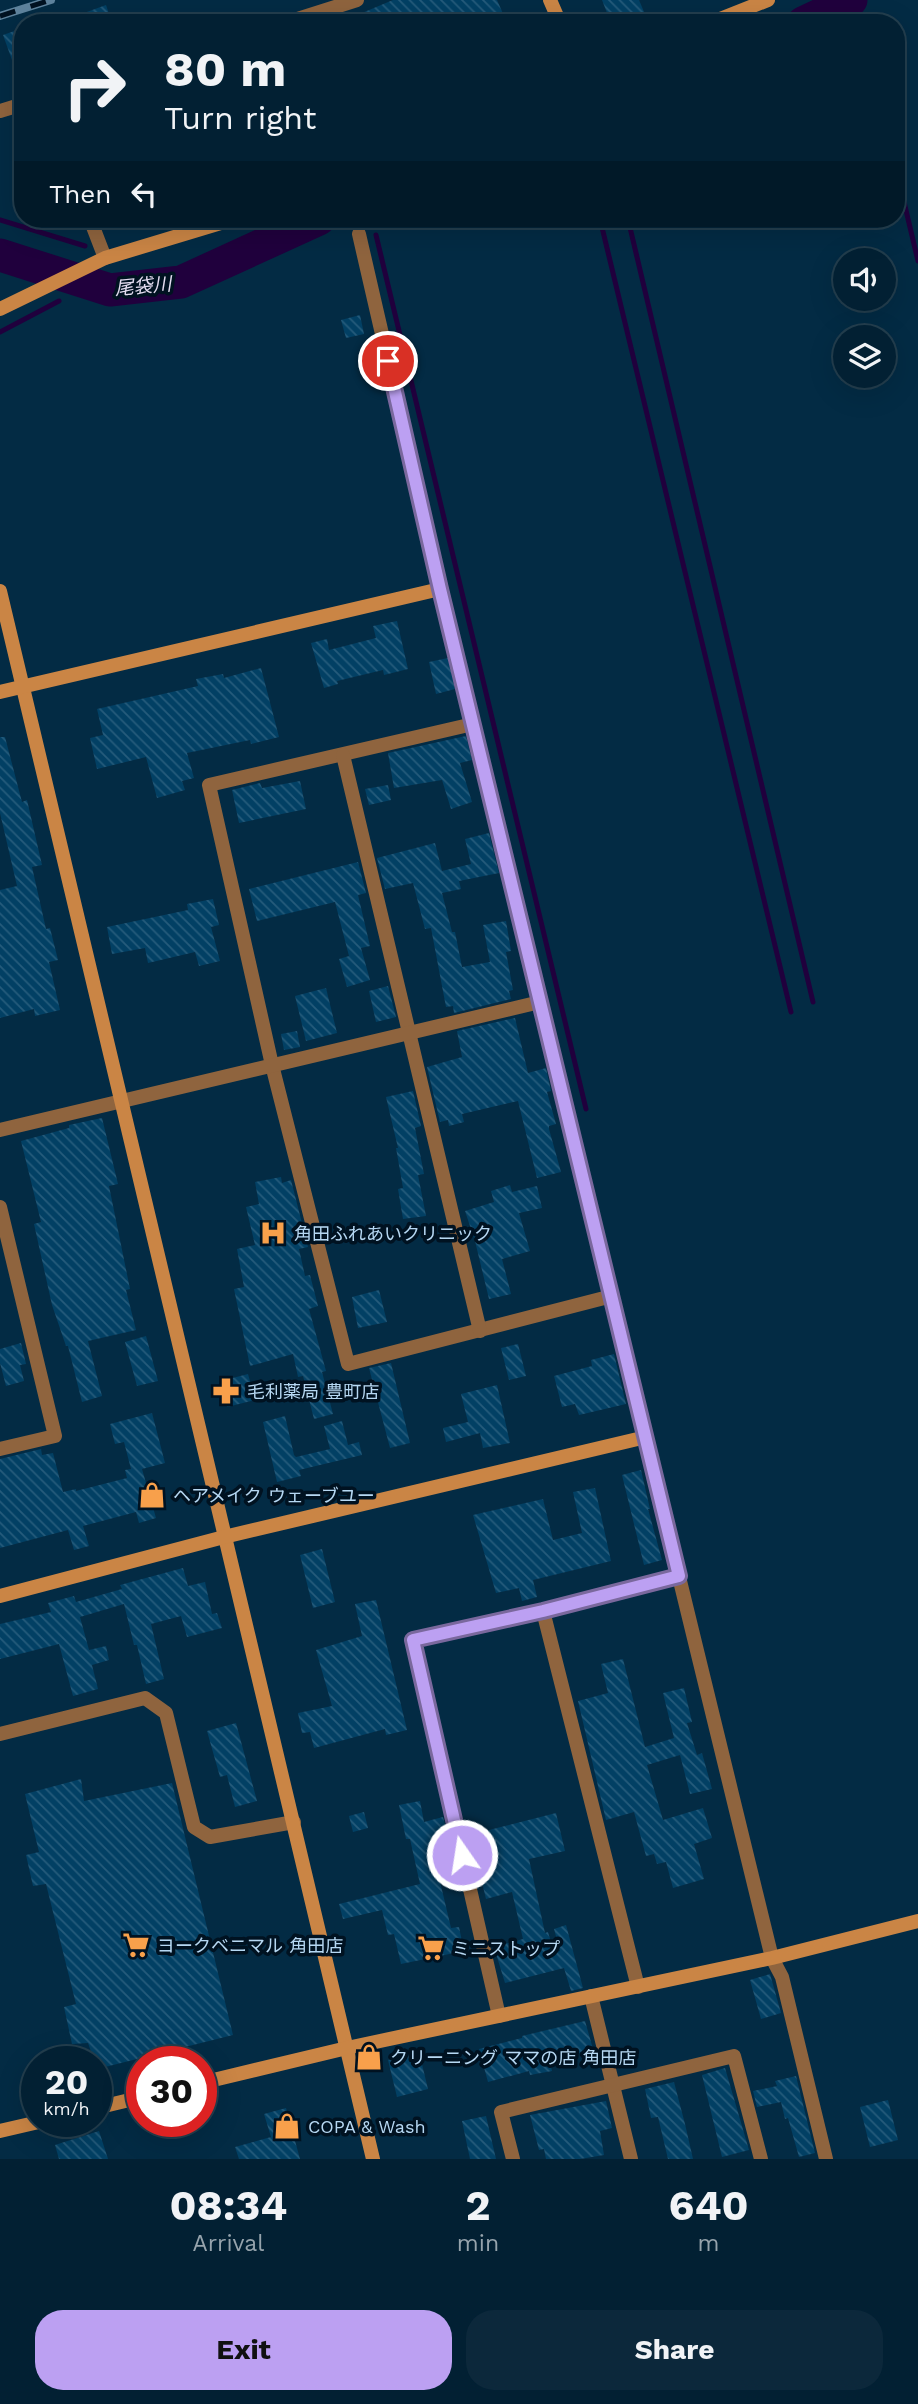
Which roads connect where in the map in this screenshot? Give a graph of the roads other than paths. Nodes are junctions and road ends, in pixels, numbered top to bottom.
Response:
1 (357, 0) edge
2 (768, 0) edge
3 (313, 14) edge
4 (733, 14) edge
5 (93, 228) edge
6 (203, 228) edge
7 (359, 234) dead end
8 (104, 258) junction
9 (0, 309) edge
10 (440, 589) junction
11 (0, 591) edge
12 (23, 687) junction
13 (0, 692) edge
14 (473, 724) junction
15 (343, 755) junction
16 (540, 1002) junction
17 (409, 1033) junction
18 (272, 1065) junction
19 (121, 1101) junction
20 (0, 1130) edge
21 (0, 1207) edge
22 (612, 1296) junction
23 (480, 1331) junction
24 (646, 1437) junction
25 (0, 1449) edge
26 (224, 1538) junction
27 (679, 1576) junction
28 (0, 1596) edge
29 (543, 1611) junction
30 (0, 1734) edge
31 (294, 1822) junction
32 (918, 1921) edge
33 (772, 1958) junction
34 (638, 1987) junction
35 (591, 1997) junction
36 (499, 2016) junction
37 (347, 2048) junction
38 (217, 2079) edge
39 (613, 2085) junction
40 (21, 2126) edge
41 (0, 2131) edge
42 (373, 2159) edge
43 (513, 2159) edge
44 (631, 2159) edge
45 (761, 2159) edge
46 (827, 2159) edge

1 - 3 street
2 - 4 street
5 - 8 street
6 - 8 street
7 - 10 street
8 - 9 street
10 - 12 street
10 - 14 street
11 - 12 street
12 - 13 street
12 - 19 street
14 - 15 street
14 - 16 street
15 - 17 street
15 - 18 street
16 - 17 street
16 - 22 street
17 - 18 street
17 - 23 street
18 - 19 street
18 - 23 street
19 - 20 street
19 - 26 street
21 - 25 street
22 - 23 street
22 - 24 street
24 - 26 street
24 - 27 street
26 - 28 street
26 - 31 street
27 - 29 street
27 - 33 street
29 - 34 street
29 - 36 street
30 - 31 street
31 - 37 street
32 - 33 street
33 - 34 street
33 - 46 street
34 - 35 street
35 - 36 street
35 - 39 street
36 - 37 street
37 - 38 street
37 - 42 street
39 - 43 street
39 - 44 street
39 - 45 street
40 - 41 street

